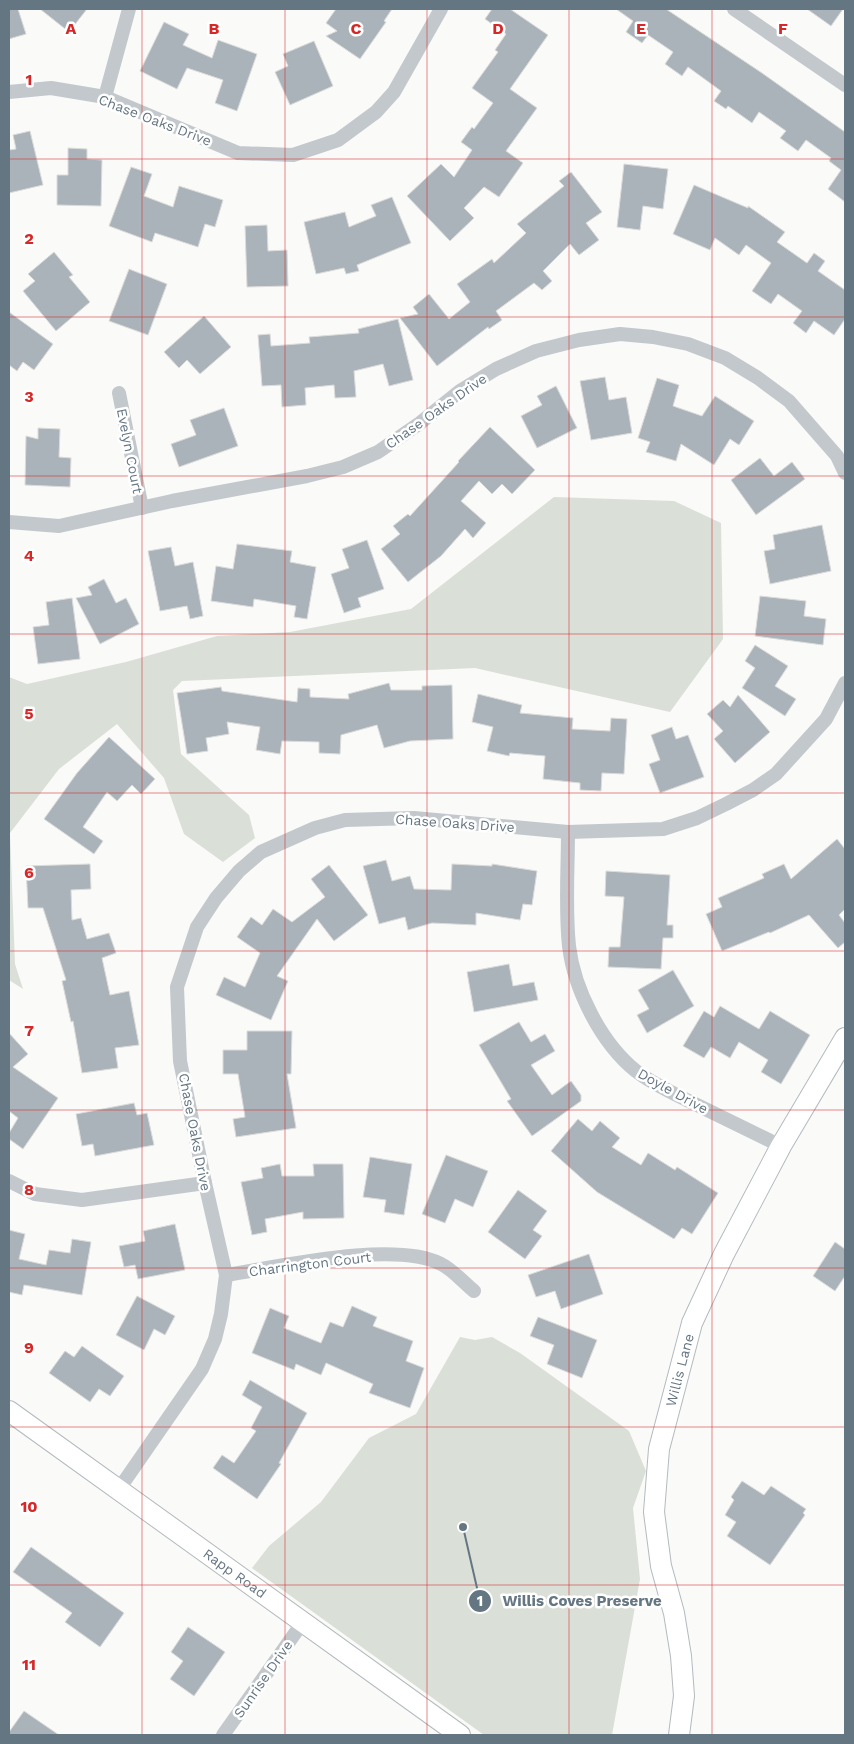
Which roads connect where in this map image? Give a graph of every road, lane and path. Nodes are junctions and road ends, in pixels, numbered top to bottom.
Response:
1 (129, 9) edge
2 (440, 9) edge
3 (734, 9) edge
4 (845, 85) edge
5 (9, 92) edge
6 (105, 97) junction
7 (119, 393) dead end
8 (845, 473) edge
9 (142, 508) junction
10 (9, 522) edge
11 (845, 683) edge
12 (568, 832) junction
13 (845, 1038) edge
14 (780, 1146) junction
15 (9, 1182) edge
16 (205, 1183) junction
17 (226, 1275) junction
18 (474, 1291) dead end
19 (9, 1411) edge
20 (119, 1489) junction
21 (303, 1622) junction
22 (223, 1735) edge
23 (460, 1735) edge
24 (679, 1735) edge

1 - 6 street
2 - 6 street, Chase Oaks Drive
3 - 4 street
5 - 6 street, Chase Oaks Drive
7 - 9 street, Evelyn Court
8 - 9 street, Chase Oaks Drive
9 - 10 street, Chase Oaks Drive
11 - 12 street, Chase Oaks Drive
12 - 14 street, Doyle Drive
12 - 16 street, Chase Oaks Drive
13 - 14 street, Willis Lane
14 - 24 street, Willis Lane
15 - 16 street
16 - 17 street, Chase Oaks Drive
17 - 18 street, Charrington Court
17 - 20 street, Chase Oaks Drive
19 - 20 street, Rapp Road
20 - 21 street, Rapp Road
21 - 22 street, Sunrise Drive
21 - 23 street, Rapp Road

